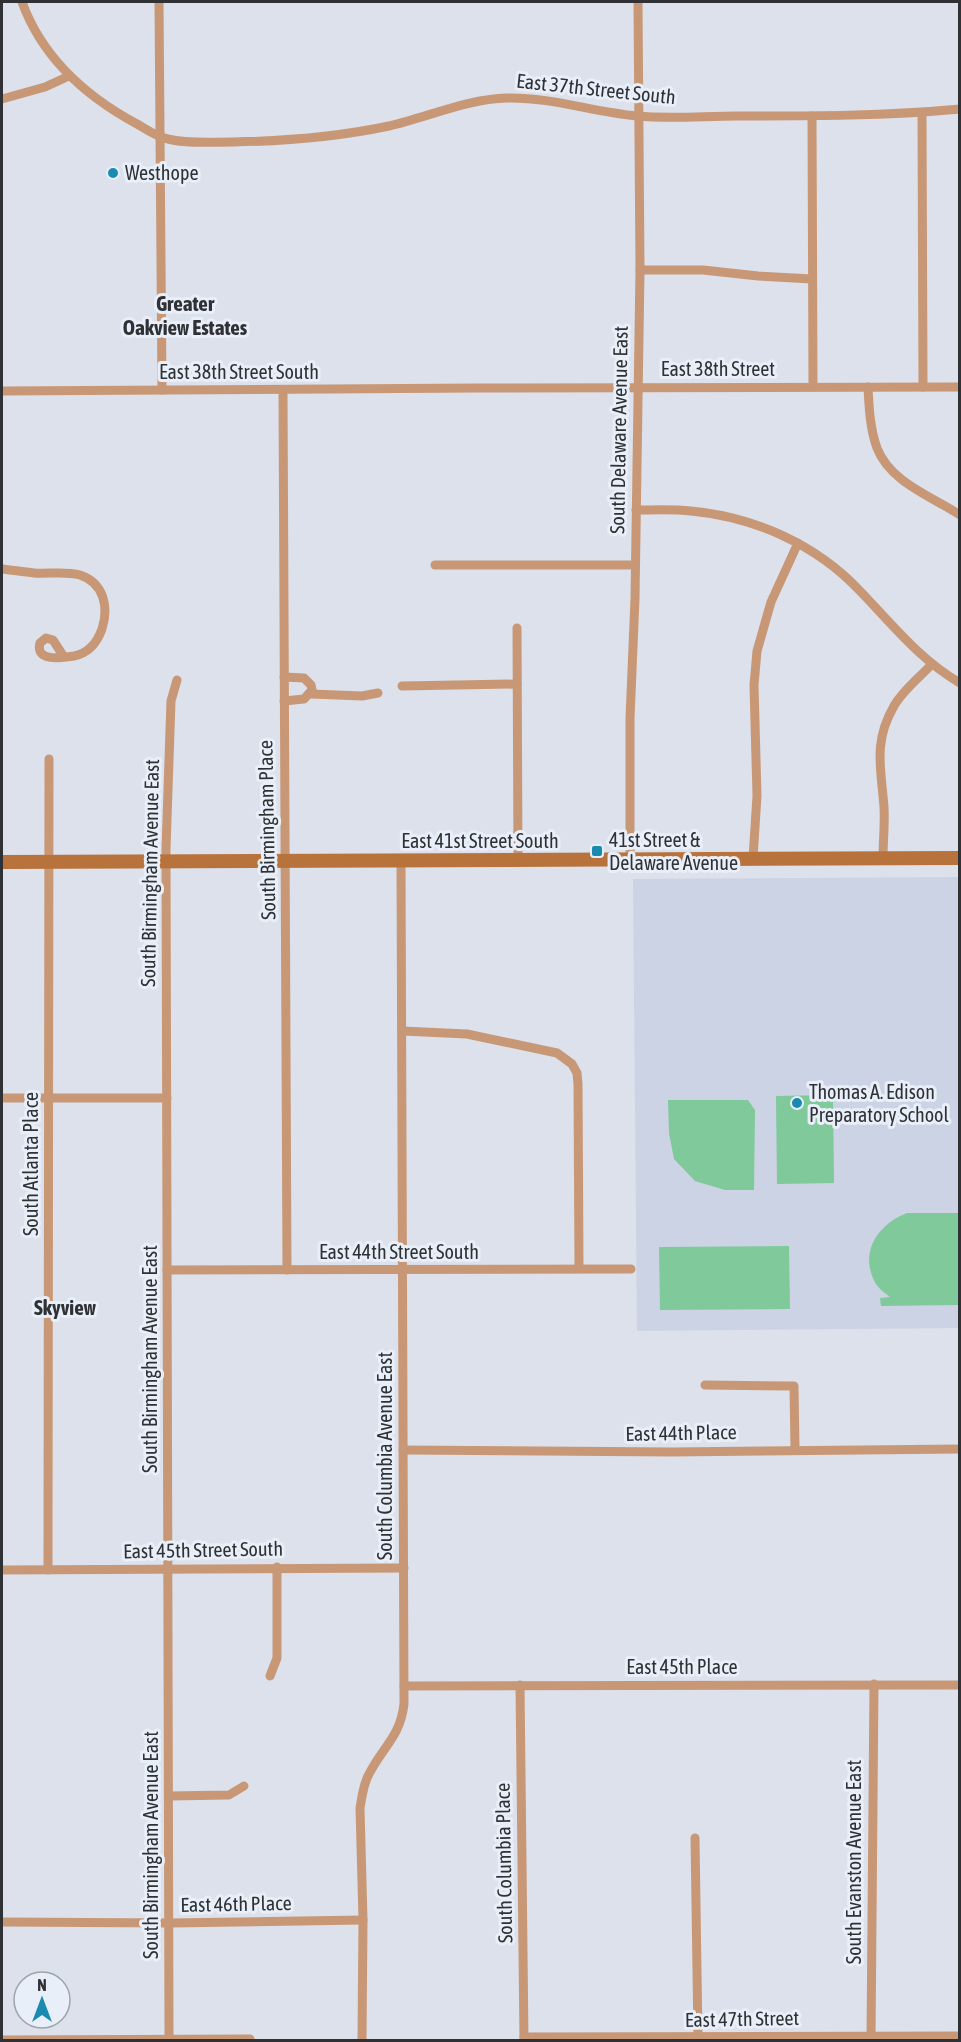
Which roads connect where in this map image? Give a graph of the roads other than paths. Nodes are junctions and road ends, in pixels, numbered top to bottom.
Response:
1 (22, 2) edge
2 (159, 2) edge
3 (638, 2) edge
4 (69, 76) junction
5 (2, 99) edge
6 (960, 109) edge
7 (922, 113) junction
8 (639, 116) junction
9 (812, 116) junction
10 (162, 138) junction
11 (640, 270) junction
12 (812, 279) junction
13 (638, 387) junction
14 (813, 387) junction
15 (868, 387) junction
16 (923, 387) junction
17 (960, 387) edge
18 (477, 388) joint
19 (162, 390) junction
20 (283, 390) junction
21 (2, 391) edge
22 (636, 510) junction
23 (960, 515) edge
24 (798, 543) junction
25 (435, 565) dead end
26 (635, 565) junction
27 (2, 569) edge
28 (516, 628) dead end
29 (64, 657) dead end
30 (932, 665) junction
31 (284, 676) junction
32 (177, 680) dead end
33 (960, 683) edge
34 (517, 684) junction
35 (402, 686) dead end
36 (378, 693) dead end
37 (311, 694) junction
38 (284, 701) junction
39 (49, 759) dead end
40 (753, 858) junction
41 (883, 858) junction
42 (960, 858) edge
43 (630, 859) junction
44 (518, 860) junction
45 (285, 861) junction
46 (401, 861) junction
47 (2, 862) edge
48 (49, 862) junction
49 (166, 862) junction
50 (402, 1031) junction
51 (2, 1098) edge
52 (49, 1098) junction
53 (167, 1098) junction
54 (579, 1268) junction
55 (287, 1269) junction
56 (632, 1269) dead end
57 (167, 1270) junction
58 (402, 1270) junction
59 (705, 1385) dead end
60 (795, 1449) junction
61 (960, 1449) edge
62 (403, 1450) junction
63 (277, 1567) junction
64 (404, 1568) junction
65 (169, 1569) junction
66 (2, 1570) edge
67 (48, 1570) junction
68 (270, 1676) dead end
69 (873, 1684) junction
70 (960, 1685) edge
71 (404, 1686) junction
72 (520, 1686) junction
73 (244, 1786) dead end
74 (169, 1796) junction
75 (696, 1838) dead end
76 (363, 1920) junction
77 (2, 1922) edge
78 (170, 1923) junction
79 (960, 2036) edge
80 (698, 2038) junction
81 (871, 2038) edge
82 (169, 2039) junction
83 (250, 2039) dead end
84 (524, 2039) edge
85 (2, 2040) edge
86 (362, 2040) edge

1 - 4 street
2 - 10 street
3 - 8 street, South Delaware Avenue East
4 - 5 street
4 - 10 street
6 - 7 street, East 37th Street South
7 - 9 street, East 37th Street South
7 - 16 street
8 - 9 street, East 37th Street South
8 - 10 street, East 37th Street South
8 - 11 street, South Delaware Avenue East
9 - 12 street
10 - 19 street
11 - 12 street
11 - 13 street, South Delaware Avenue East
12 - 14 street
13 - 14 street, East 38th Street
13 - 18 street, East 38th Street
13 - 22 street, South Delaware Avenue East
14 - 15 street, East 38th Street
15 - 16 street, East 38th Street
15 - 23 street
16 - 17 street, East 38th Street
18 - 20 street, East 38th Street South
19 - 20 street, East 38th Street South
19 - 21 street, East 38th Street South
20 - 31 street, South Birmingham Place
22 - 24 street
22 - 26 street, South Delaware Avenue East
24 - 30 street
24 - 40 street
25 - 26 street
26 - 43 street, South Delaware Avenue East
27 - 29 street
28 - 34 street
30 - 33 street
30 - 41 street
31 - 37 street
31 - 38 street, South Birmingham Place
32 - 49 street, South Birmingham Avenue East
34 - 35 street
34 - 44 street
36 - 37 street
37 - 38 street
38 - 45 street, South Birmingham Place
39 - 48 street, South Atlanta Place
40 - 41 main road, East 41st Street South
40 - 43 main road, East 41st Street South
41 - 42 main road, East 41st Street South
43 - 44 main road, East 41st Street South
44 - 46 main road, East 41st Street South
45 - 46 main road, East 41st Street South
45 - 49 main road, East 41st Street South
45 - 55 street, South Birmingham Place
46 - 50 street, South Columbia Avenue East
47 - 48 main road, East 41st Street South
48 - 49 main road, East 41st Street South
48 - 52 street, South Atlanta Place
49 - 53 street, South Birmingham Avenue East
50 - 54 street
50 - 58 street, South Columbia Avenue East
51 - 52 street
52 - 53 street
52 - 67 street, South Atlanta Place
53 - 57 street, South Birmingham Avenue East
54 - 56 street, East 44th Street South
54 - 58 street, East 44th Street South
55 - 57 street, East 44th Street South
55 - 58 street, East 44th Street South
57 - 65 street, South Birmingham Avenue East
58 - 62 street, South Columbia Avenue East
59 - 60 street
60 - 61 street, East 44th Place
60 - 62 street, East 44th Place
62 - 64 street, South Columbia Avenue East
63 - 64 street, East 45th Street South
63 - 65 street, East 45th Street South
63 - 68 street
64 - 71 street, South Columbia Avenue East
65 - 67 street, East 45th Street South
65 - 74 street, South Birmingham Avenue East
66 - 67 street, East 45th Street South
69 - 70 street, East 45th Place
69 - 72 street, East 45th Place
69 - 81 street, South Evanston Avenue East
71 - 72 street, East 45th Place
71 - 76 street, South Columbia Avenue East
72 - 84 street, South Columbia Place
73 - 74 street
74 - 78 street, South Birmingham Avenue East
75 - 80 street
76 - 78 street, East 46th Place
76 - 86 street, South Columbia Avenue East
77 - 78 street, East 46th Place
78 - 82 street, South Birmingham Avenue East
79 - 81 street, East 47th Street
80 - 81 street, East 47th Street
80 - 84 street, East 47th Street
82 - 83 street
82 - 85 street

